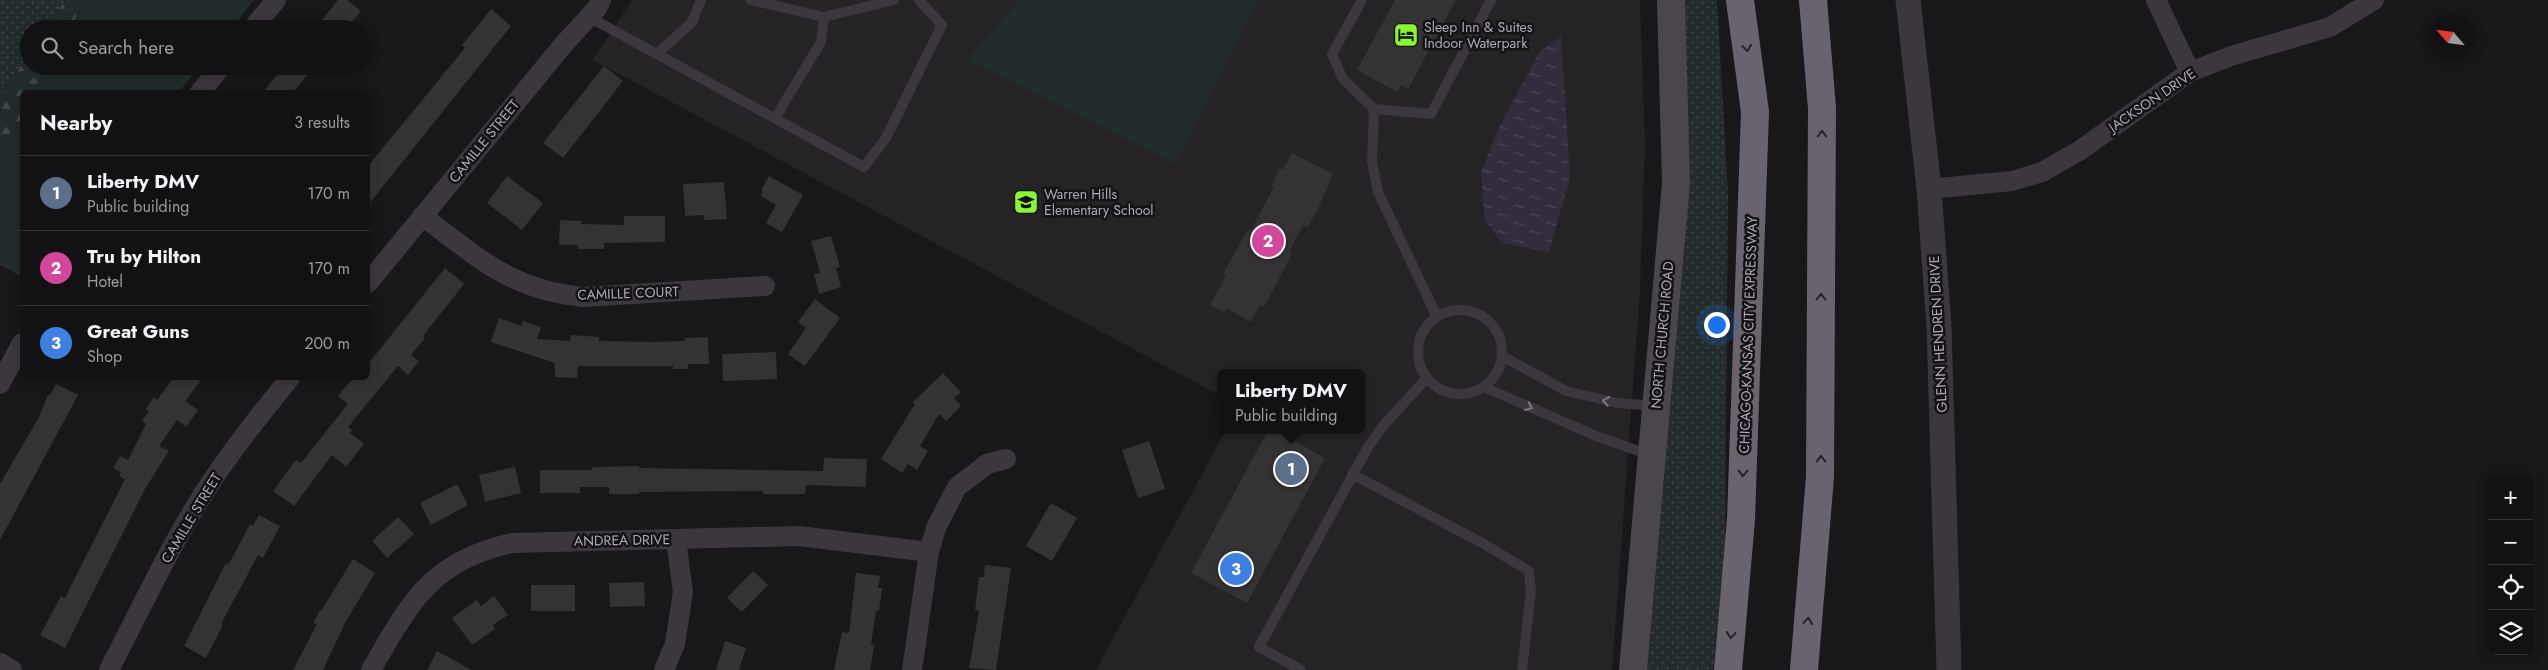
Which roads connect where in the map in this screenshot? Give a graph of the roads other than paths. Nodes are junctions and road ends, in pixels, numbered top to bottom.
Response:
1 (276, 0) edge
2 (601, 0) edge
3 (701, 0) edge
4 (751, 0) edge
5 (894, 0) edge
6 (919, 0) edge
7 (1362, 0) edge
8 (1491, 0) edge
9 (1671, 0) edge
10 (1740, 0) edge
11 (1813, 0) edge
12 (1908, 0) edge
13 (2156, 0) edge
14 (2374, 0) edge
15 (589, 16) junction
16 (824, 17) junction
17 (259, 20) edge
18 (657, 54) junction
19 (2190, 72) junction
20 (214, 75) edge
21 (202, 90) edge
22 (1374, 108) junction
23 (775, 118) junction
24 (1929, 190) junction
25 (422, 216) junction
26 (370, 281) edge
27 (765, 286) dead end
28 (1437, 317) junction
29 (20, 347) edge
30 (1502, 356) junction
31 (1426, 379) junction
32 (288, 380) edge
33 (0, 384) edge
34 (1484, 387) junction
35 (1655, 406) junction
36 (1652, 456) junction
37 (1006, 460) dead end
38 (1352, 474) junction
39 (676, 539) junction
40 (929, 552) junction
41 (0, 663) edge
42 (12, 670) edge
43 (109, 670) edge
44 (372, 670) edge
45 (664, 670) edge
46 (912, 670) edge
47 (1301, 670) edge
48 (1522, 670) edge
49 (1633, 670) edge
50 (1728, 670) edge
51 (1804, 670) edge
52 (1949, 670) edge

1 - 17 street
2 - 15 street, CAMILLE STREET
3 - 18 lane
4 - 16 lane
5 - 16 lane
6 - 23 lane
7 - 22 lane
8 - 22 lane
9 - 35 main road, NORTH CHURCH ROAD
10 -> 50 highway, CHICAGO-KANSAS CITY EXPRESSWAY
51 -> 11 highway
12 - 24 street, GLENN HENDREN DRIVE
13 - 19 street
14 - 19 street, JACKSON DRIVE
15 - 18 lane
15 - 25 street, CAMILLE STREET
16 - 23 lane
18 - 23 lane
19 - 24 street, JACKSON DRIVE
20 - 21 street
22 - 28 lane
24 - 52 street, GLENN HENDREN DRIVE
25 - 26 street, CAMILLE STREET
25 - 27 street, CAMILLE COURT
28 - 30 lane
28 - 31 lane
29 - 33 street
30 - 34 lane
35 -> 30 lane
31 - 34 lane
31 - 38 lane
32 - 43 street, CAMILLE STREET
34 -> 36 lane
35 - 36 main road, NORTH CHURCH ROAD
36 - 49 main road, NORTH CHURCH ROAD
37 - 40 street
38 - 47 lane
38 - 48 lane
39 - 40 street, ANDREA DRIVE
39 - 44 street, ANDREA DRIVE
39 - 45 street
40 - 46 street
41 - 42 street

